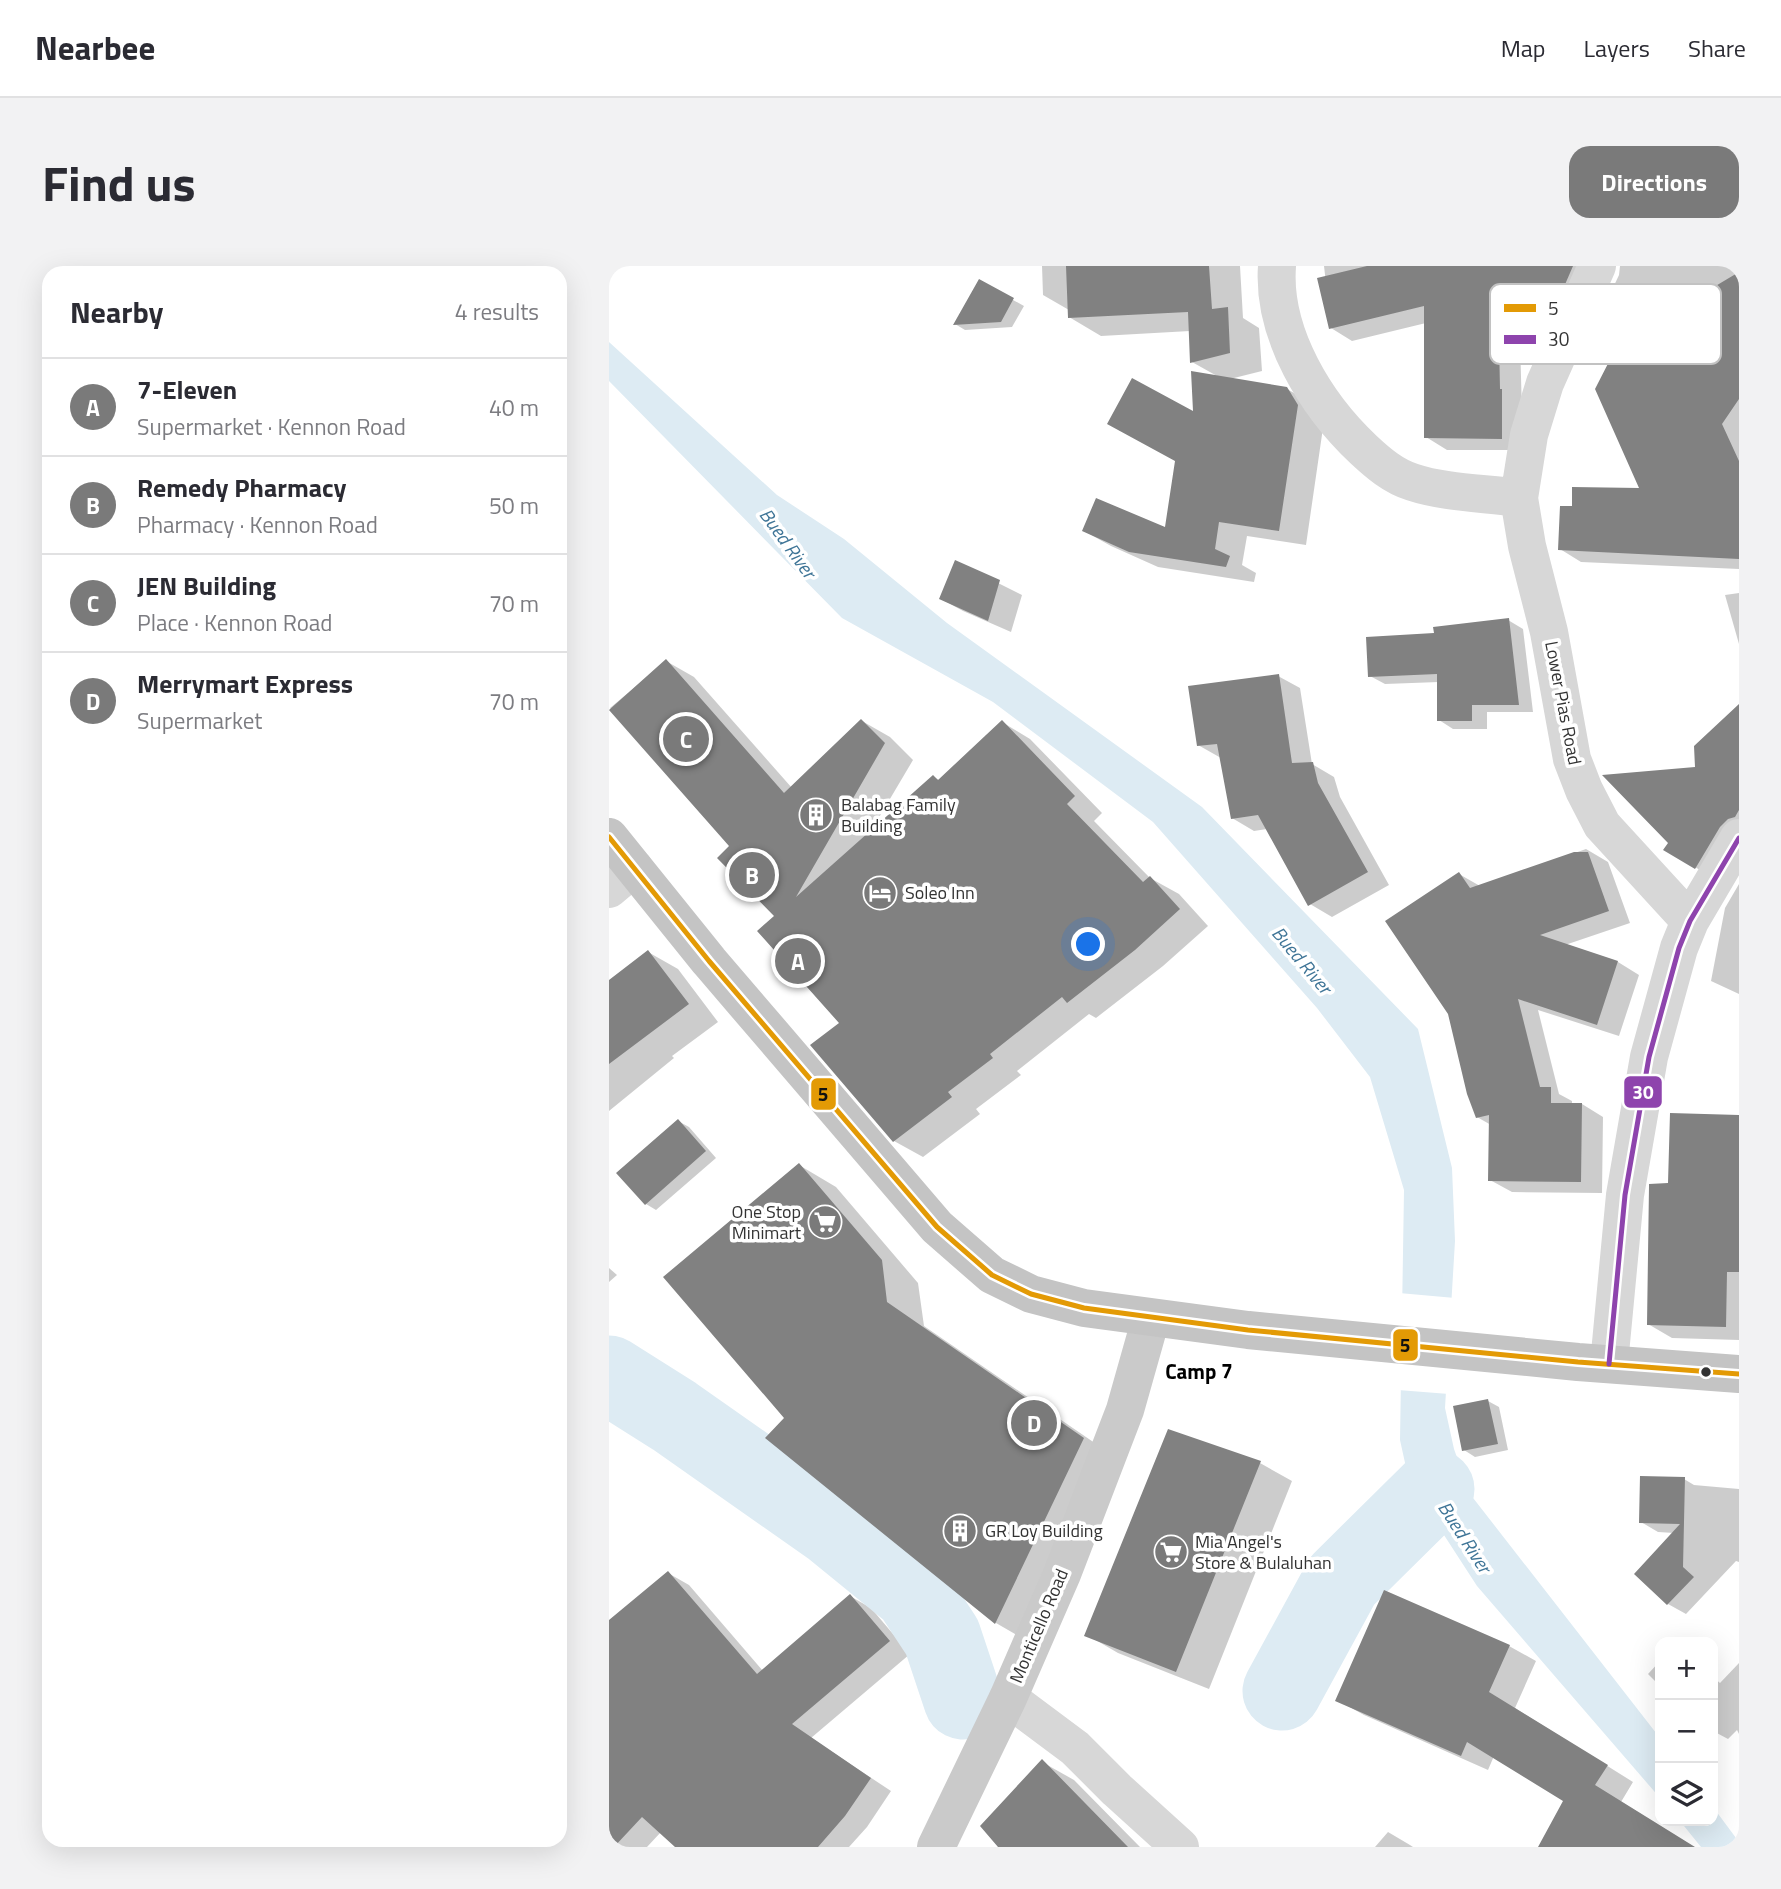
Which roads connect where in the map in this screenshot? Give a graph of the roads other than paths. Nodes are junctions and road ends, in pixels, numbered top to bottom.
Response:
1 (1277, 266) edge
2 (1597, 266) edge
3 (1589, 284) edge
4 (1553, 364) edge
5 (1519, 498) junction
6 (609, 837) edge
7 (1739, 838) edge
8 (622, 879) edge
9 (1690, 921) junction
10 (1151, 1318) junction
11 (1594, 1363) junction
12 (1739, 1374) edge
13 (1008, 1698) junction
14 (936, 1847) edge
15 (1180, 1847) edge

1 - 5 street
2 - 3 street, Lower Pias Road
4 - 5 street, Lower Pias Road
5 - 9 street, Lower Pias Road
6 - 8 highway
7 - 9 street
8 - 10 highway
9 - 11 street
10 - 11 highway
10 - 13 main road, Monticello Road
11 - 12 highway
13 - 14 main road, Monticello Road
13 - 15 street

